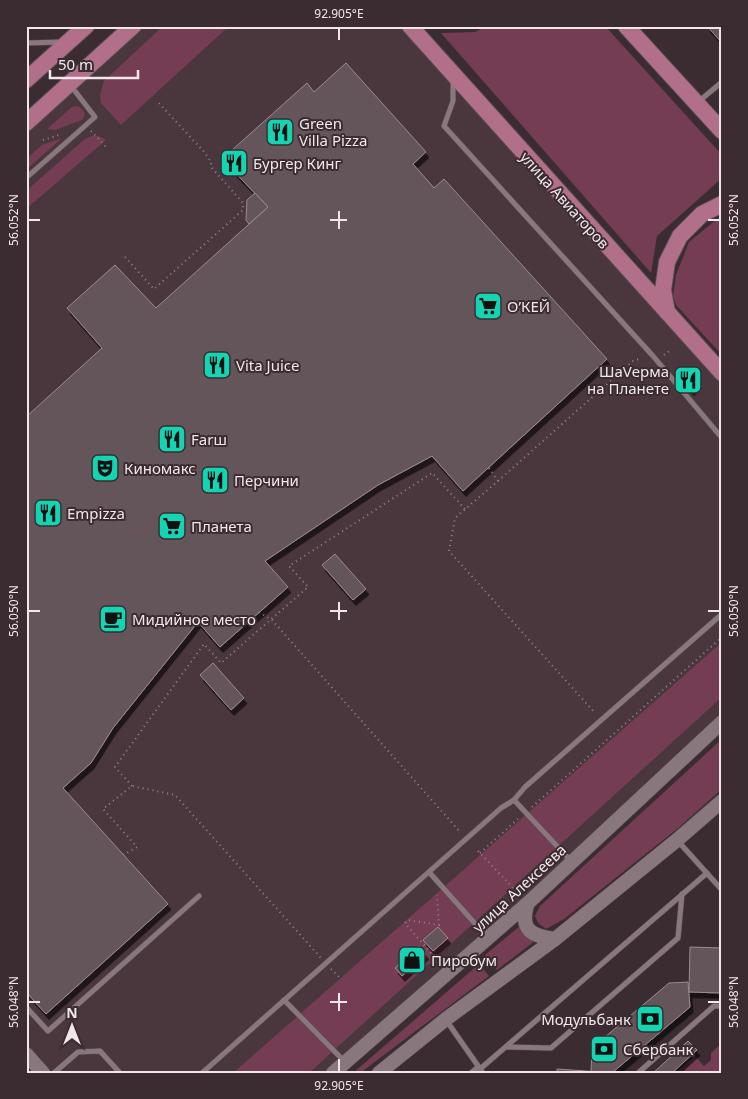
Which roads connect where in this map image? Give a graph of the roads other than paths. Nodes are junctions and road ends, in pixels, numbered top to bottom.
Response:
1 (86, 26) edge
2 (133, 26) edge
3 (410, 26) edge
4 (626, 26) edge
5 (70, 41) junction
6 (26, 43) edge
7 (453, 74) junction
8 (26, 80) edge
9 (722, 82) edge
10 (69, 84) junction
11 (696, 104) junction
12 (26, 123) edge
13 (722, 131) edge
14 (26, 178) edge
15 (722, 204) edge
16 (667, 313) junction
17 (722, 373) edge
18 (722, 438) edge
19 (721, 614) edge
20 (722, 722) edge
21 (514, 800) junction
22 (722, 801) edge
23 (677, 840) junction
24 (571, 861) junction
25 (428, 872) junction
26 (706, 874) junction
27 (722, 890) edge
28 (682, 894) junction
29 (199, 896) dead end
30 (527, 904) junction
31 (488, 938) junction
32 (555, 939) junction
33 (284, 1000) junction
34 (722, 1006) edge
35 (26, 1007) edge
36 (446, 1019) junction
37 (505, 1047) junction
38 (26, 1054) edge
39 (345, 1062) junction
40 (480, 1069) edge
41 (42, 1073) edge
42 (54, 1073) edge
43 (120, 1073) edge
44 (202, 1073) edge
45 (333, 1073) edge
46 (379, 1073) edge
47 (471, 1073) edge
48 (638, 1073) edge

1 - 5 main road
2 - 10 main road
3 - 7 main road, улица Авиаторов
4 - 11 main road
5 - 6 lane
5 - 8 main road
7 - 16 main road, улица Авиаторов
7 - 18 lane
9 - 11 lane
10 - 12 main road
10 - 14 lane
11 - 13 main road
15 - 16 main road
16 - 17 main road, улица Авиаторов
19 - 21 lane
20 - 24 street, улица Алексеева
21 - 24 lane
21 - 25 lane
22 - 23 street
23 - 26 lane
23 - 32 street
24 - 30 street, улица Алексеева
25 - 31 lane
25 - 33 lane
26 - 27 lane
26 - 28 lane
28 - 37 lane
28 - 37 lane
29 - 35 lane
30 - 31 street, улица Алексеева
30 - 32 street
31 - 39 street, улица Алексеева
32 - 36 street
33 - 39 lane
33 - 44 lane
34 - 48 lane
36 - 40 lane
36 - 46 street
37 - 40 lane
38 - 41 street
39 - 45 street, улица Алексеева
40 - 47 lane
42 - 43 lane

